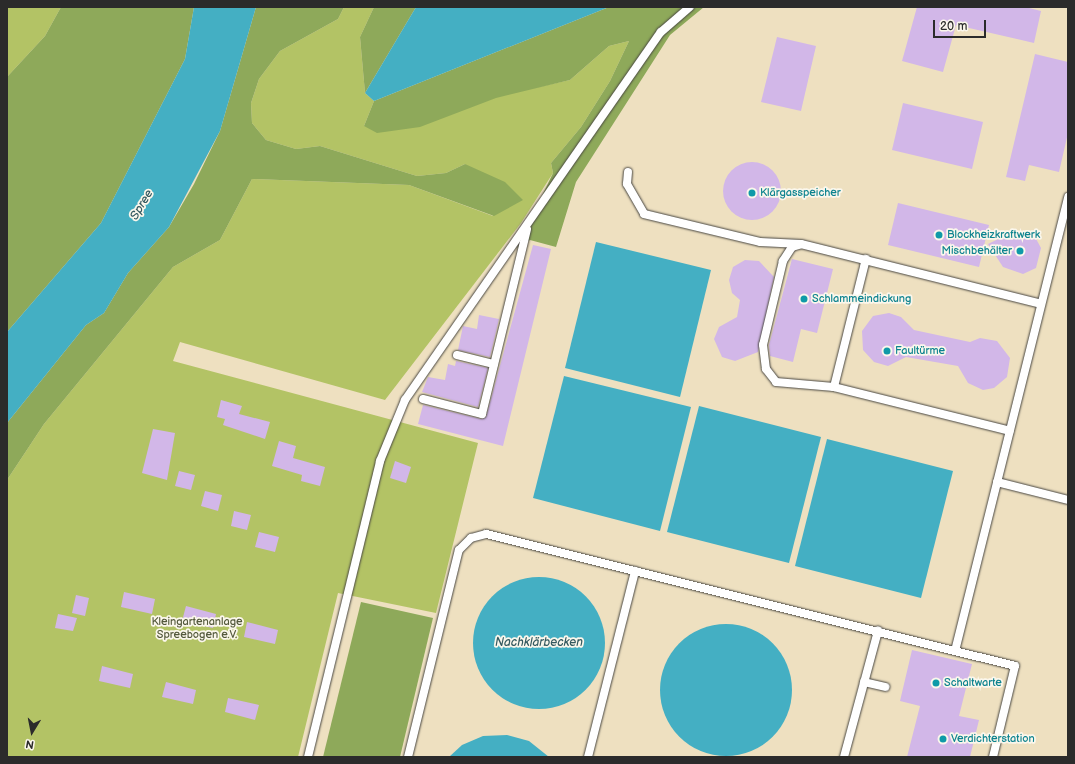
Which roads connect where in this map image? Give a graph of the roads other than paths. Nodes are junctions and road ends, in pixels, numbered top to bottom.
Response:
1 (690, 7) edge
2 (628, 172) dead end
3 (1068, 197) edge
4 (528, 223) junction
5 (802, 244) junction
6 (866, 259) junction
7 (1041, 304) junction
8 (457, 355) dead end
9 (494, 364) junction
10 (834, 387) junction
11 (423, 399) dead end
12 (1010, 431) junction
13 (997, 482) junction
14 (1068, 500) edge
15 (635, 571) junction
16 (878, 631) junction
17 (955, 651) junction
18 (864, 682) junction
19 (885, 687) dead end
20 (308, 757) edge
21 (408, 757) edge
22 (588, 757) edge
23 (844, 757) edge
24 (993, 757) edge

1 - 4 lane
2 - 5 lane
3 - 7 lane
4 - 9 lane
4 - 20 lane
5 - 6 lane
5 - 10 lane
6 - 7 lane
6 - 10 lane
7 - 12 lane
8 - 9 lane
9 - 11 lane
10 - 12 lane
12 - 13 lane
13 - 14 lane
13 - 17 lane
15 - 16 lane
15 - 21 lane
15 - 22 lane
16 - 17 lane
16 - 18 lane
17 - 24 lane
18 - 19 lane
18 - 23 lane

